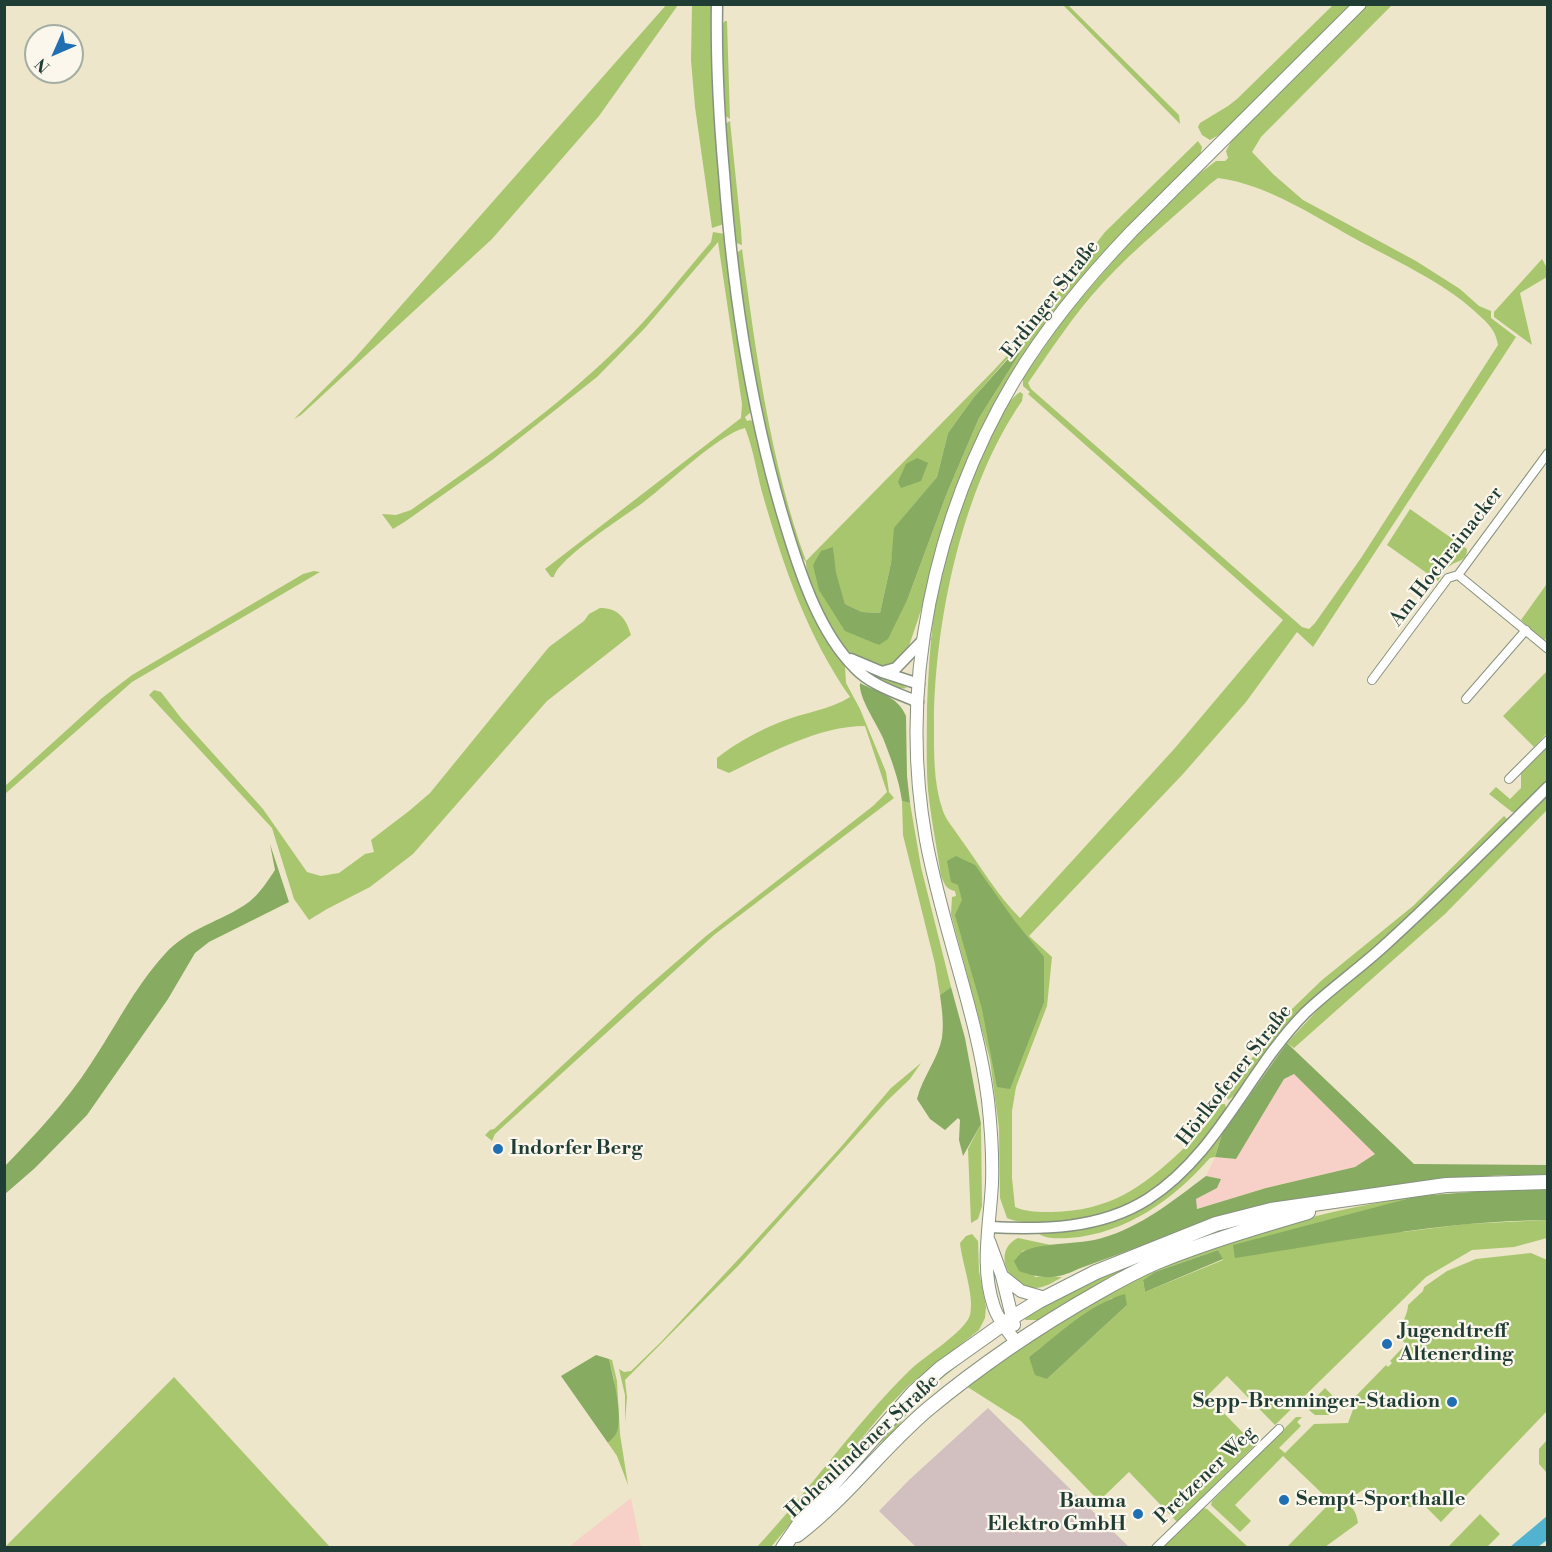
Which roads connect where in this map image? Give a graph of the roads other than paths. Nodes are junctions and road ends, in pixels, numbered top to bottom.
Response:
1 (717, 4) edge
2 (1360, 4) edge
3 (1548, 453) edge
4 (1458, 575) junction
5 (1526, 630) junction
6 (924, 639) junction
7 (1548, 649) edge
8 (843, 654) junction
9 (882, 672) junction
10 (1372, 680) dead end
11 (919, 684) junction
12 (1466, 699) dead end
13 (918, 702) junction
14 (1548, 740) edge
15 (1509, 779) dead end
16 (1547, 790) edge
17 (1548, 1182) edge
18 (1353, 1199) junction
19 (989, 1232) junction
20 (1002, 1276) junction
21 (1045, 1298) junction
22 (1008, 1321) junction
23 (1016, 1342) junction
24 (1278, 1429) dead end
25 (785, 1545) edge
26 (1156, 1548) edge

1 - 8 street
2 - 6 main road, Erdinger Straße
3 - 4 street, Am Hochrainacker
4 - 5 street
4 - 10 street, Am Hochrainacker
5 - 7 street
5 - 12 street
6 - 9 street
6 - 11 main road, Erdinger Straße
8 - 9 street
8 - 13 street
9 - 11 street
11 - 13 main road, Erdinger Straße
13 - 19 main road, Erdinger Straße
14 - 15 street
16 - 19 street, Hörlkofener Straße
17 - 18 main road
18 - 21 main road, Hohenlindener Straße
18 - 23 main road, Hohenlindener Straße
19 - 20 main road
19 - 22 main road, Erdinger Straße
20 - 21 main road
20 - 22 main road
21 - 22 main road, Hohenlindener Straße
22 - 23 main road
22 - 25 main road, Hohenlindener Straße
23 - 25 main road, Hohenlindener Straße
24 - 26 street, Pretzener Weg

